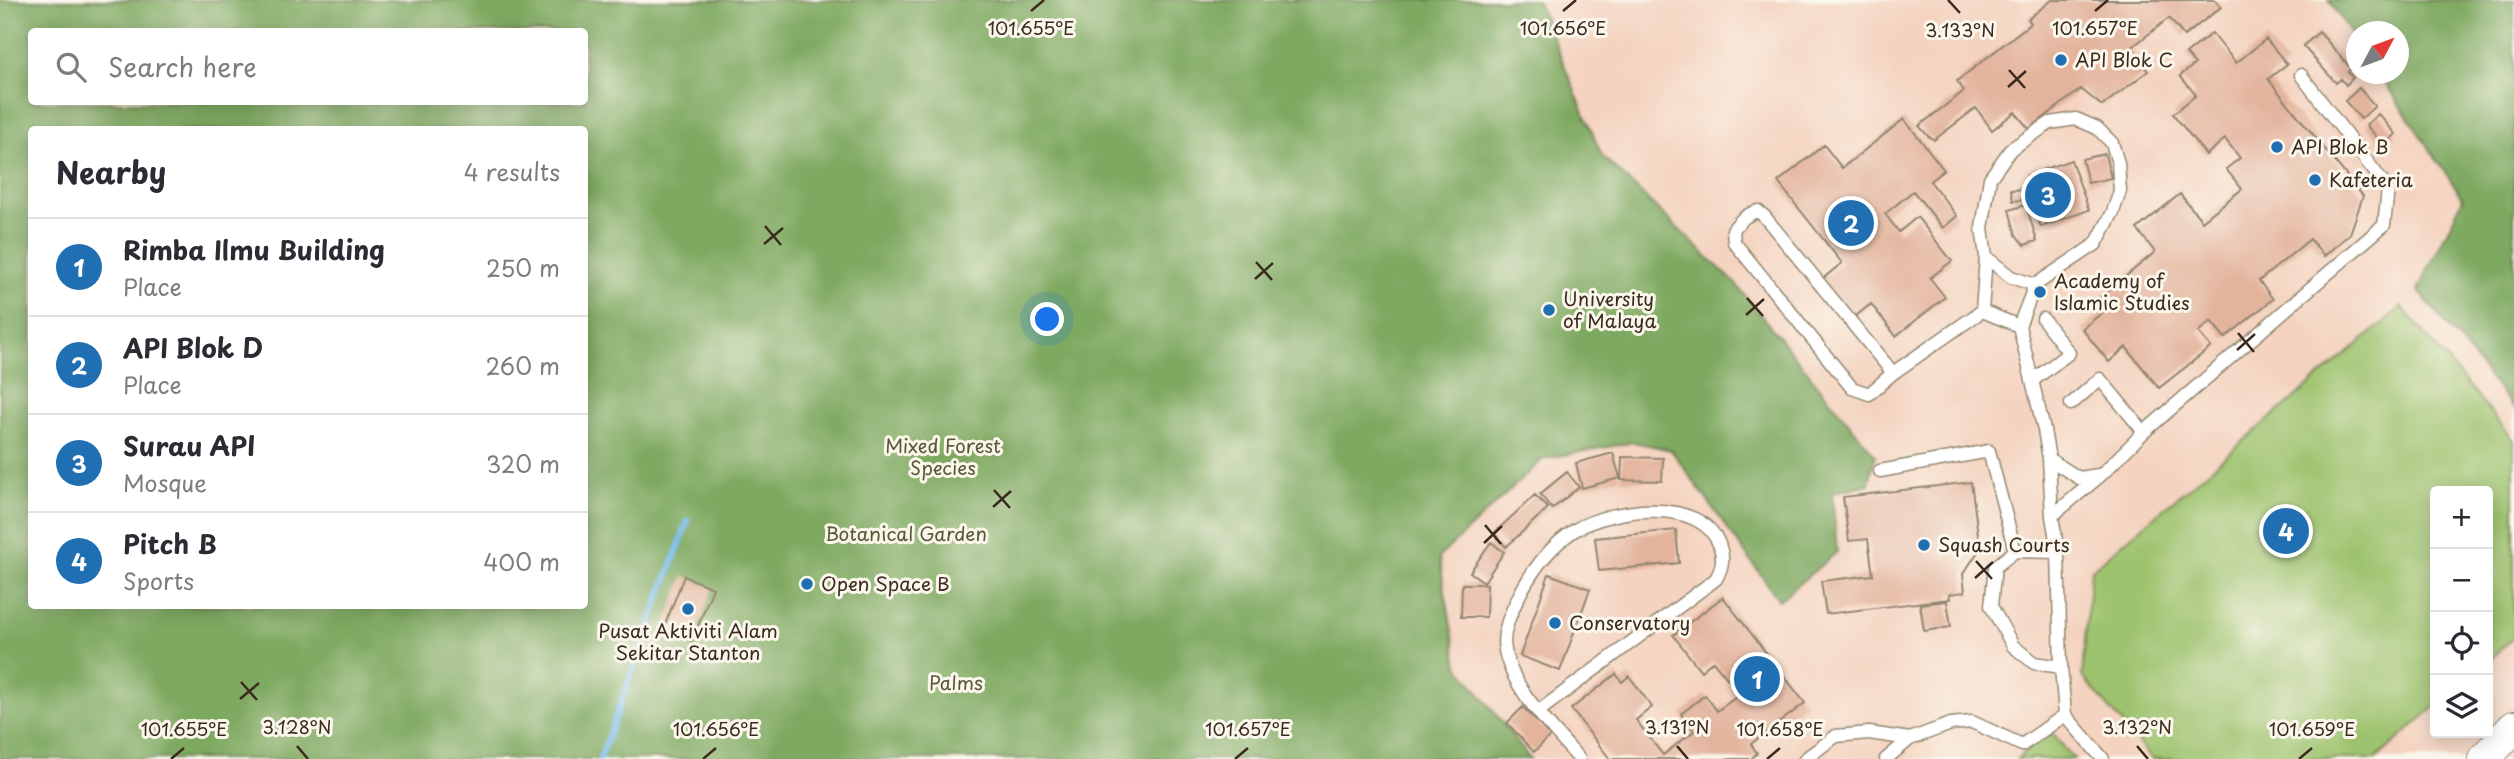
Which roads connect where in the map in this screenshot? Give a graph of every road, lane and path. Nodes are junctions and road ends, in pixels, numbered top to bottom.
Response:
1 (2301, 75) dead end
2 (1986, 257) junction
3 (2035, 285) junction
4 (1982, 311) junction
5 (2043, 319) dead end
6 (2019, 326) junction
7 (1893, 373) junction
8 (2032, 382) junction
9 (2071, 404) dead end
10 (2144, 432) junction
11 (2049, 459) junction
12 (1880, 471) dead end
13 (2101, 475) junction
14 (2052, 516) junction
15 (2015, 551) junction
16 (2058, 552) junction
17 (2061, 667) junction
18 (1539, 711) junction
19 (2064, 715) junction
20 (2514, 727) edge
21 (1910, 739) junction
22 (1579, 759) edge
23 (1805, 759) edge
24 (1886, 759) edge
25 (2104, 759) edge
26 (2484, 759) edge

1 - 10 lane
2 - 3 lane
2 - 3 lane
2 - 4 lane
3 - 6 lane
4 - 6 lane
4 - 7 lane
5 - 8 lane
6 - 8 lane
7 - 7 lane
8 - 11 lane
9 - 10 lane
10 - 13 lane
11 - 13 lane
11 - 14 lane
12 - 15 lane
13 - 14 lane
14 - 16 lane
15 - 16 lane
15 - 17 lane
16 - 17 lane
17 - 19 lane
18 - 18 lane
18 - 22 lane
19 - 21 lane
19 - 25 lane
20 - 26 street
21 - 23 lane
21 - 24 lane

